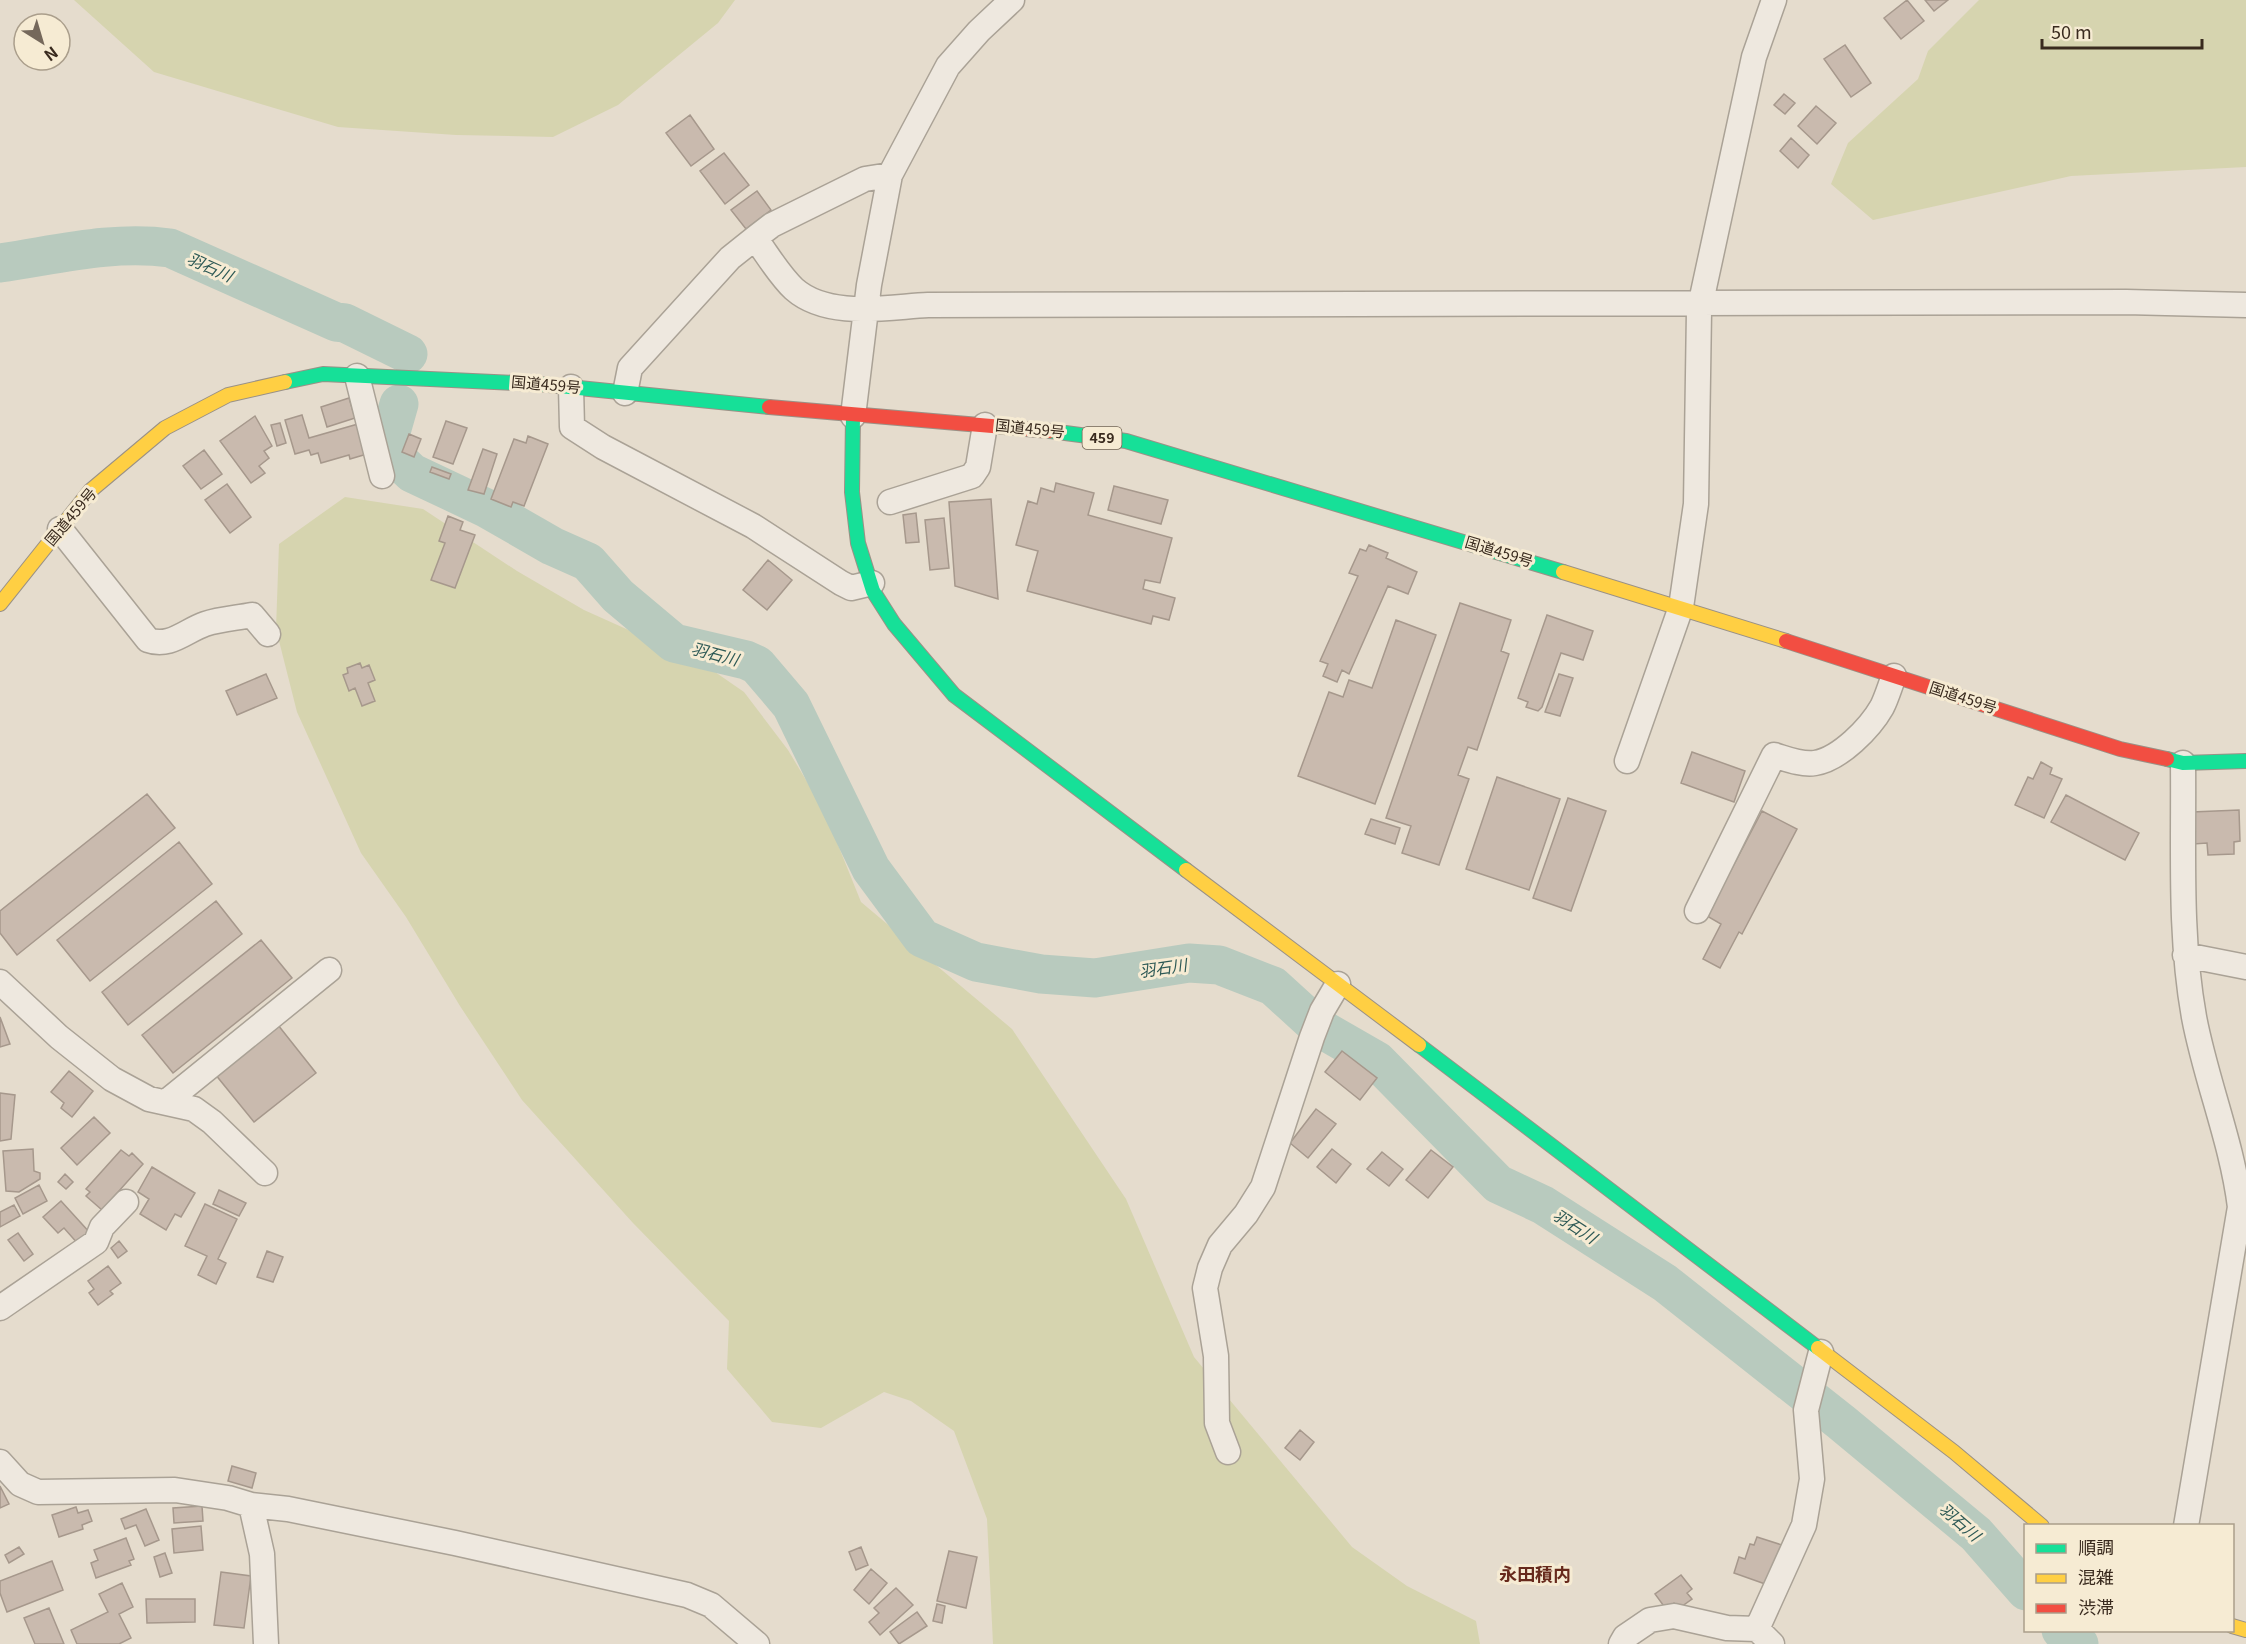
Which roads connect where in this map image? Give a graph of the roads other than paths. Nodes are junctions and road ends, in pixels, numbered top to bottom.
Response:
1 (1012, 0) edge
2 (1774, 0) edge
3 (890, 176) junction
4 (754, 238) junction
5 (1701, 303) junction
6 (2246, 306) edge
7 (866, 308) junction
8 (357, 376) junction
9 (571, 387) junction
10 (626, 393) junction
11 (852, 416) junction
12 (985, 424) junction
13 (382, 476) dead end
14 (890, 501) dead end
15 (60, 529) junction
16 (872, 583) junction
17 (0, 604) edge
18 (1681, 607) junction
19 (268, 634) dead end
20 (1894, 676) junction
21 (1627, 761) dead end
22 (2246, 761) edge
23 (2183, 763) junction
24 (1697, 911) dead end
25 (2185, 955) junction
26 (2246, 967) edge
27 (329, 970) dead end
28 (0, 982) edge
29 (1338, 984) junction
30 (166, 1102) junction
31 (265, 1173) dead end
32 (126, 1202) dead end
33 (2243, 1209) edge
34 (0, 1308) edge
35 (1821, 1352) junction
36 (1228, 1452) dead end
37 (0, 1462) edge
38 (251, 1505) junction
39 (2040, 1524) edge
40 (2186, 1524) edge
41 (1765, 1636) edge
42 (266, 1644) edge
43 (758, 1644) edge
44 (1621, 1644) edge

1 - 3 street
2 - 5 street
3 - 4 street
3 - 7 street
4 - 7 street
4 - 10 street
5 - 6 street
5 - 7 street
5 - 18 street
7 - 11 street
8 - 9 main road, 国道459号 / 459
8 - 13 street
8 - 15 main road, 国道459号 / 459
9 - 10 main road, 国道459号 / 459
9 - 16 street
10 - 11 main road, 国道459号 / 459
11 - 12 main road, 国道459号 / 459
11 - 16 main road
12 - 14 street
12 - 18 main road, 国道459号 / 459
15 - 17 main road, 国道459号 / 459
15 - 19 street
16 - 29 main road
18 - 20 main road, 国道459号 / 459
18 - 21 street
20 - 23 main road, 国道459号 / 459
20 - 24 street
22 - 23 main road, 国道459号 / 459
23 - 25 street
25 - 26 street
25 - 33 street
27 - 30 street
28 - 30 street
29 - 35 main road
29 - 36 street
30 - 31 street
32 - 34 street
33 - 40 street
35 - 39 main road
35 - 41 street
37 - 38 street
38 - 42 street
38 - 43 street
41 - 44 street

